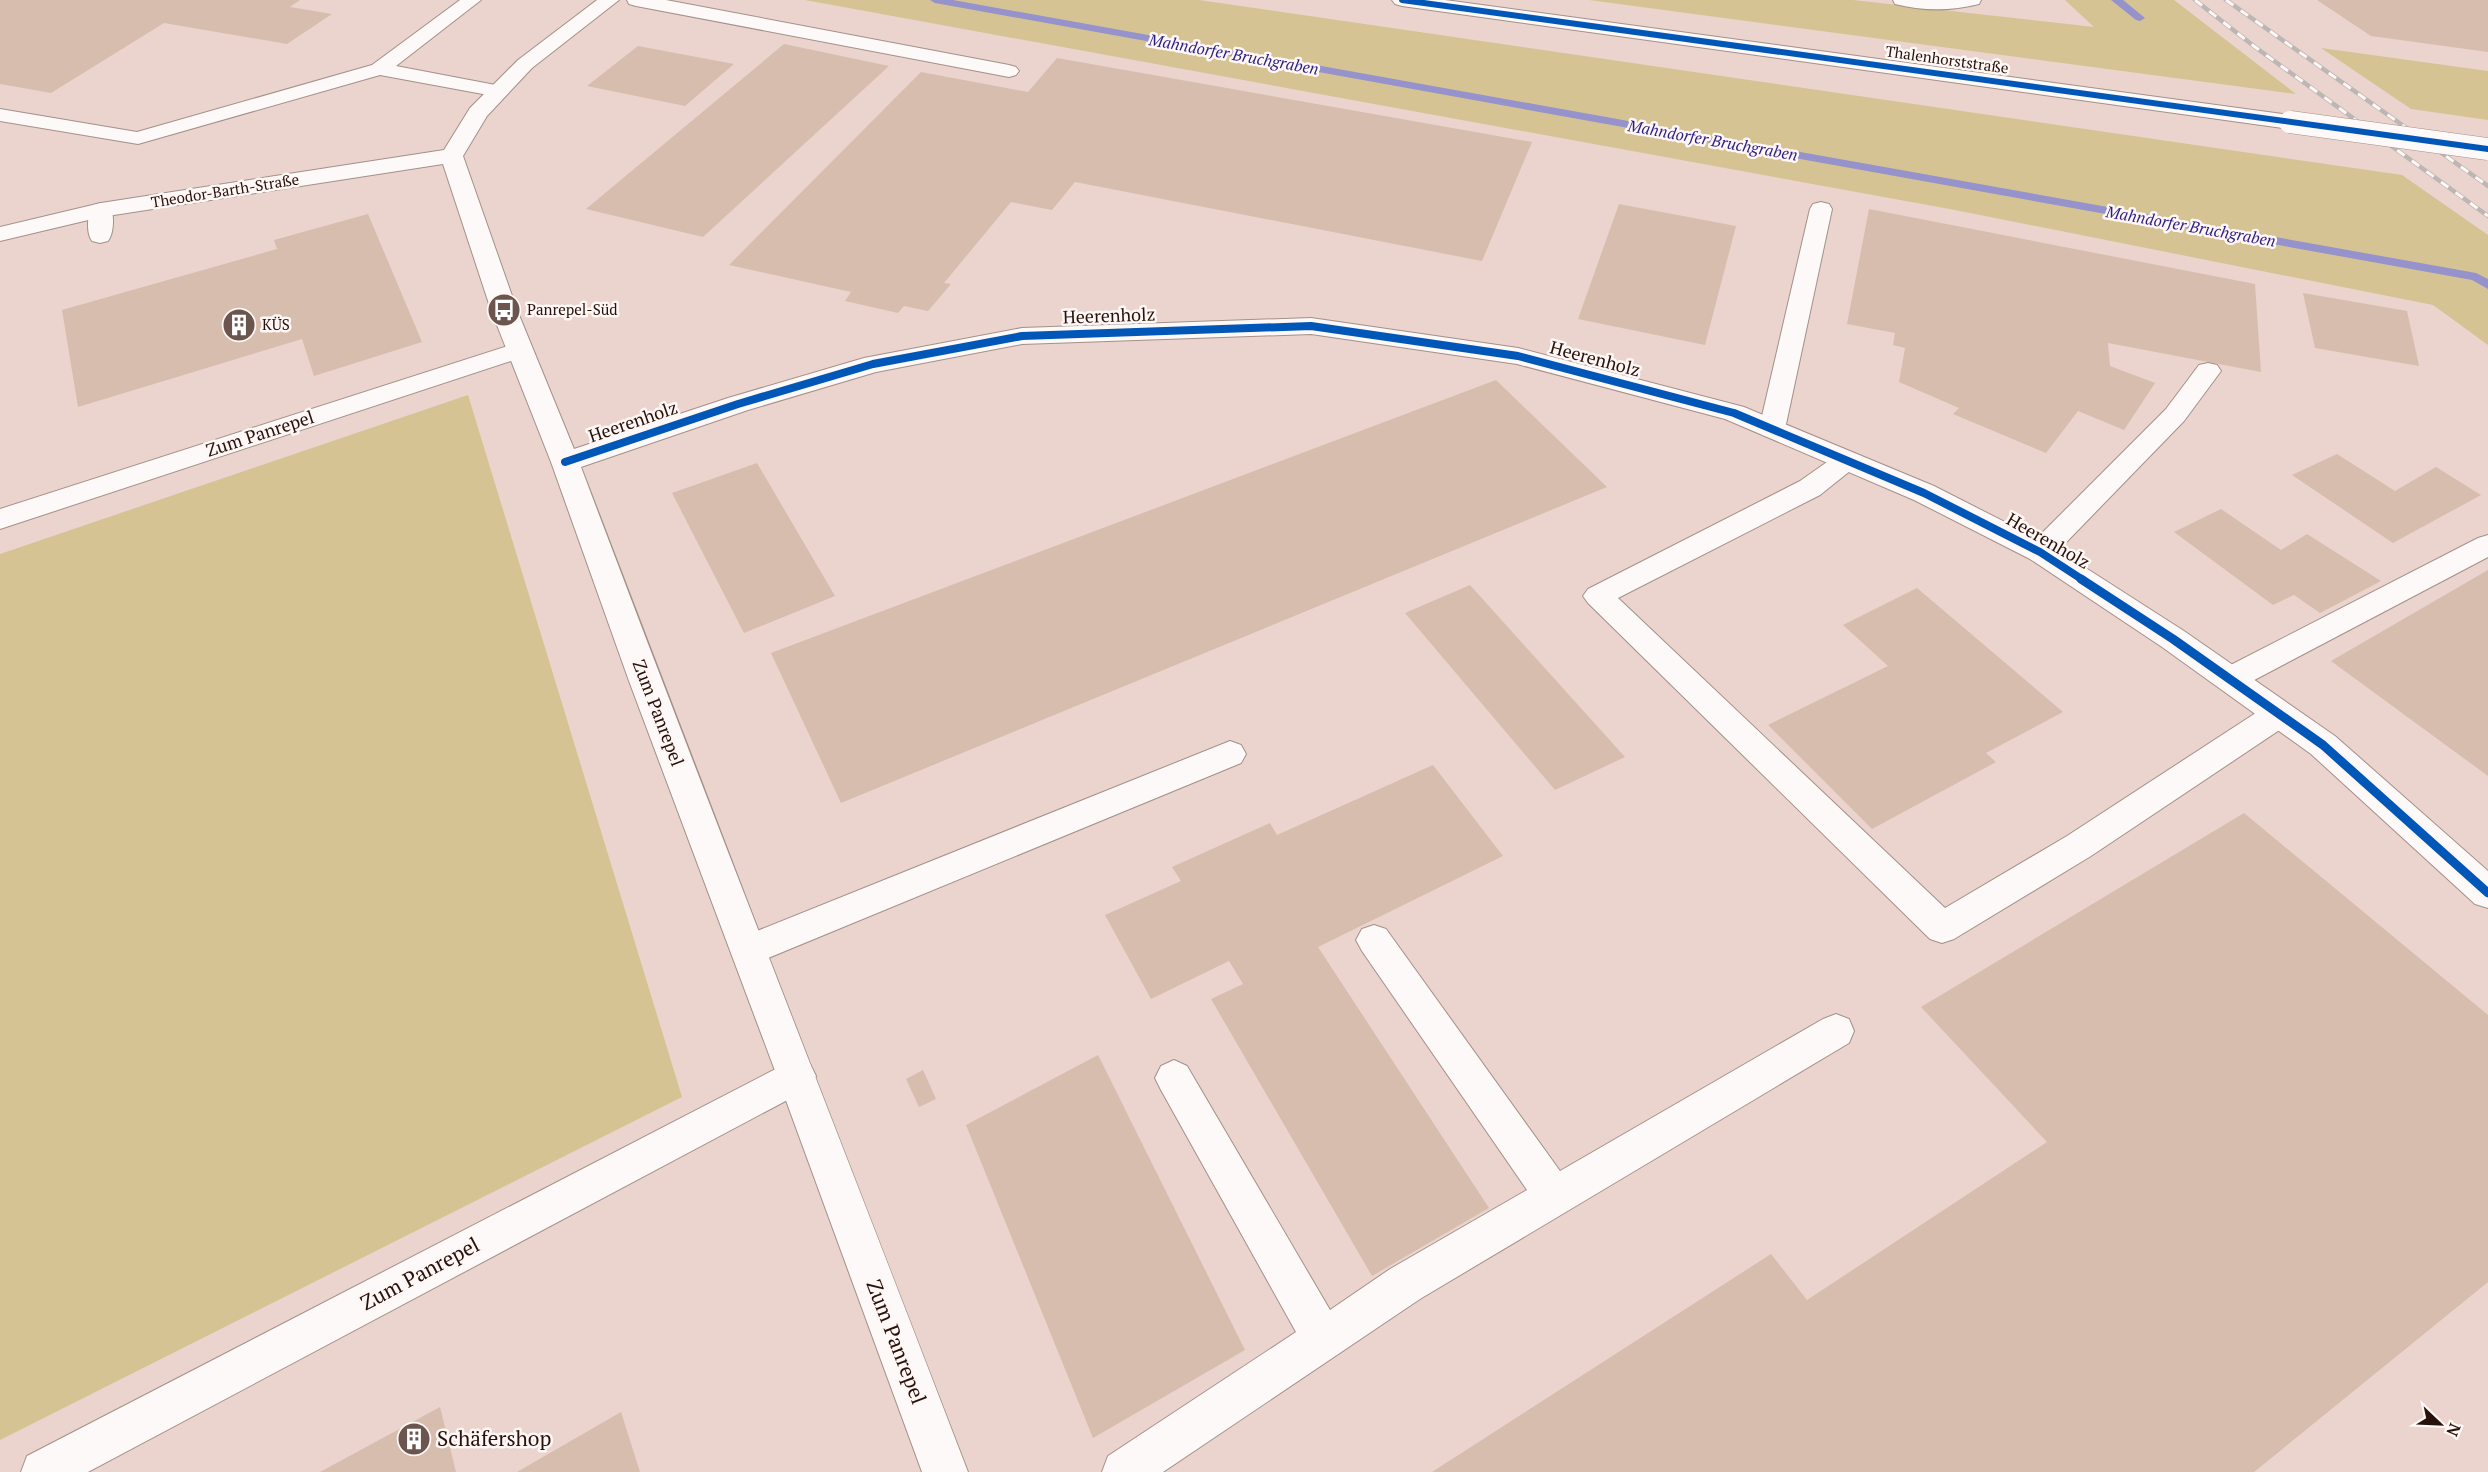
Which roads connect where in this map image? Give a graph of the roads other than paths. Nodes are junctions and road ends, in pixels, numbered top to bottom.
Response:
1 (472, 0) edge
2 (609, 0) edge
3 (636, 0) edge
4 (1402, 0) edge
5 (1902, 0) edge
6 (1972, 0) edge
7 (379, 69) junction
8 (1009, 71) dead end
9 (499, 91) junction
10 (0, 115) edge
11 (2488, 149) edge
12 (452, 156) junction
13 (1821, 209) dead end
14 (100, 210) junction
15 (0, 234) edge
16 (100, 236) dead end
17 (520, 350) junction
18 (2208, 371) dead end
19 (1772, 429) junction
20 (1846, 461) junction
21 (565, 462) junction
22 (0, 519) edge
23 (2488, 545) edge
24 (2040, 552) junction
25 (2230, 679) junction
26 (2279, 714) junction
27 (1230, 754) dead end
28 (2488, 893) edge
29 (1374, 940) dead end
30 (749, 950) junction
31 (1836, 1031) dead end
32 (797, 1076) junction
33 (1174, 1078) dead end
34 (1555, 1197) junction
35 (1323, 1340) junction
36 (43, 1472) edge
37 (945, 1472) edge
38 (1124, 1472) edge

1 - 7 lane
2 - 9 street
3 - 8 lane
4 - 11 street, Thalenhorststraße, bridge
5 - 6 lane
7 - 9 lane
7 - 10 lane
9 - 12 street
12 - 14 street, Theodor-Barth-Straße
12 - 17 street, Zum Panrepel
13 - 19 lane
14 - 15 street, Theodor-Barth-Straße
14 - 16 lane
17 - 21 street, Zum Panrepel
17 - 22 lane, Zum Panrepel
18 - 24 lane
19 - 20 street, Heerenholz
19 - 21 street, Heerenholz
20 - 24 street, Heerenholz
20 - 26 lane
21 - 30 street, Zum Panrepel
23 - 25 lane
24 - 25 street, Heerenholz
25 - 26 street, Heerenholz
26 - 28 street, Heerenholz
27 - 30 lane
29 - 34 lane
30 - 32 street, Zum Panrepel
31 - 34 lane
32 - 36 lane, Zum Panrepel
32 - 37 street, Zum Panrepel
33 - 35 lane
34 - 35 lane
35 - 38 lane

